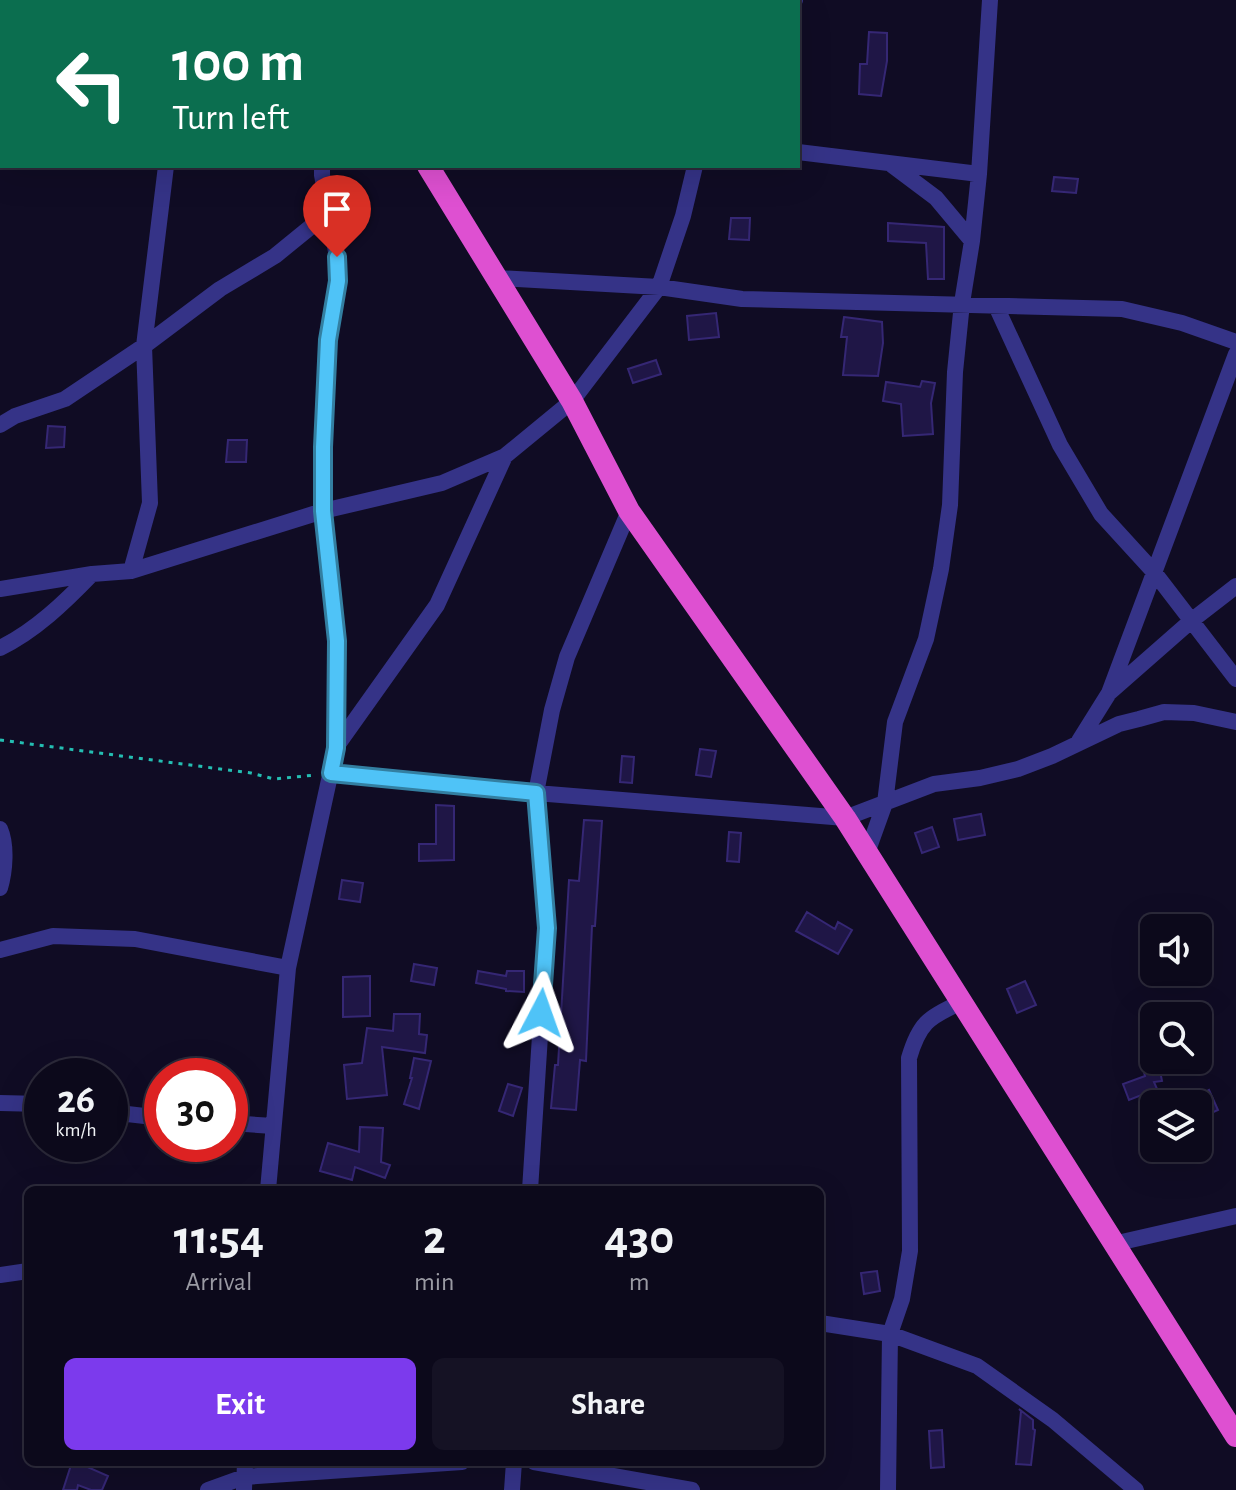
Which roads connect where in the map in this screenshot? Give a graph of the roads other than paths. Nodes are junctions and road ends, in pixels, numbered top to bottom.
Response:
1 (990, 0) edge
2 (800, 152) edge
3 (891, 164) junction
4 (166, 168) edge
5 (322, 168) edge
6 (429, 168) edge
7 (695, 168) edge
8 (979, 174) junction
9 (329, 212) junction
10 (972, 241) junction
11 (497, 278) junction
12 (659, 287) junction
13 (962, 303) junction
14 (996, 306) junction
15 (1236, 342) edge
16 (144, 346) junction
17 (1236, 354) edge
18 (572, 401) junction
19 (0, 425) edge
20 (505, 456) junction
21 (323, 511) junction
22 (629, 511) junction
23 (131, 571) junction
24 (1154, 572) junction
25 (92, 574) junction
26 (1236, 586) edge
27 (0, 589) edge
28 (1191, 621) junction
29 (0, 648) edge
30 (1236, 679) edge
31 (1109, 693) junction
32 (1236, 722) edge
33 (1078, 743) junction
34 (336, 748) junction
35 (331, 773) junction
36 (536, 793) junction
37 (885, 803) junction
38 (845, 818) junction
39 (0, 829) edge
40 (867, 853) junction
41 (0, 888) edge
42 (0, 950) edge
43 (288, 968) junction
44 (960, 1003) junction
45 (0, 1103) edge
46 (24, 1104) edge
47 (248, 1124) edge
48 (273, 1126) junction
49 (268, 1186) edge
50 (530, 1186) edge
51 (1236, 1216) edge
52 (1113, 1244) junction
53 (24, 1272) edge
54 (0, 1275) edge
55 (824, 1324) edge
56 (890, 1334) junction
57 (1236, 1436) edge
58 (400, 1466) edge
59 (514, 1466) edge
60 (557, 1466) edge
61 (244, 1476) edge
62 (208, 1490) edge
63 (512, 1490) edge
64 (692, 1490) edge
65 (888, 1490) edge
66 (1136, 1490) edge

1 - 8 street
2 - 3 street
3 - 8 street
3 - 10 street
4 - 16 street
5 - 9 street
6 - 11 highway
7 - 12 street
8 - 10 street
9 - 16 street
9 - 21 street
10 - 13 street
11 - 12 street
11 - 18 highway
12 - 13 street
12 - 18 street
13 - 14 street
13 - 37 street
14 - 15 street
14 - 24 street
16 - 19 street
16 - 23 street
17 - 24 street
18 - 20 street
18 - 22 highway
20 - 21 street
20 - 34 street
21 - 23 street
21 - 34 street
22 - 36 street
22 - 38 highway
23 - 25 street
24 - 28 street
24 - 31 street
25 - 27 street
25 - 29 street
26 - 28 street
28 - 30 street
28 - 31 street
31 - 33 street
32 - 33 street
33 - 37 street
34 - 35 street
35 - 36 street
35 - 43 street
36 - 38 street
36 - 50 street
37 - 38 street
37 - 40 street
38 - 40 highway
39 - 41 street
40 - 44 highway
42 - 43 street
43 - 48 street
44 - 52 highway
44 - 56 street
45 - 46 street
47 - 48 street
48 - 49 street
51 - 52 street
52 - 57 highway
53 - 54 street
55 - 56 street
56 - 65 street
56 - 66 street
58 - 61 street
59 - 63 street
60 - 64 street
61 - 62 street

